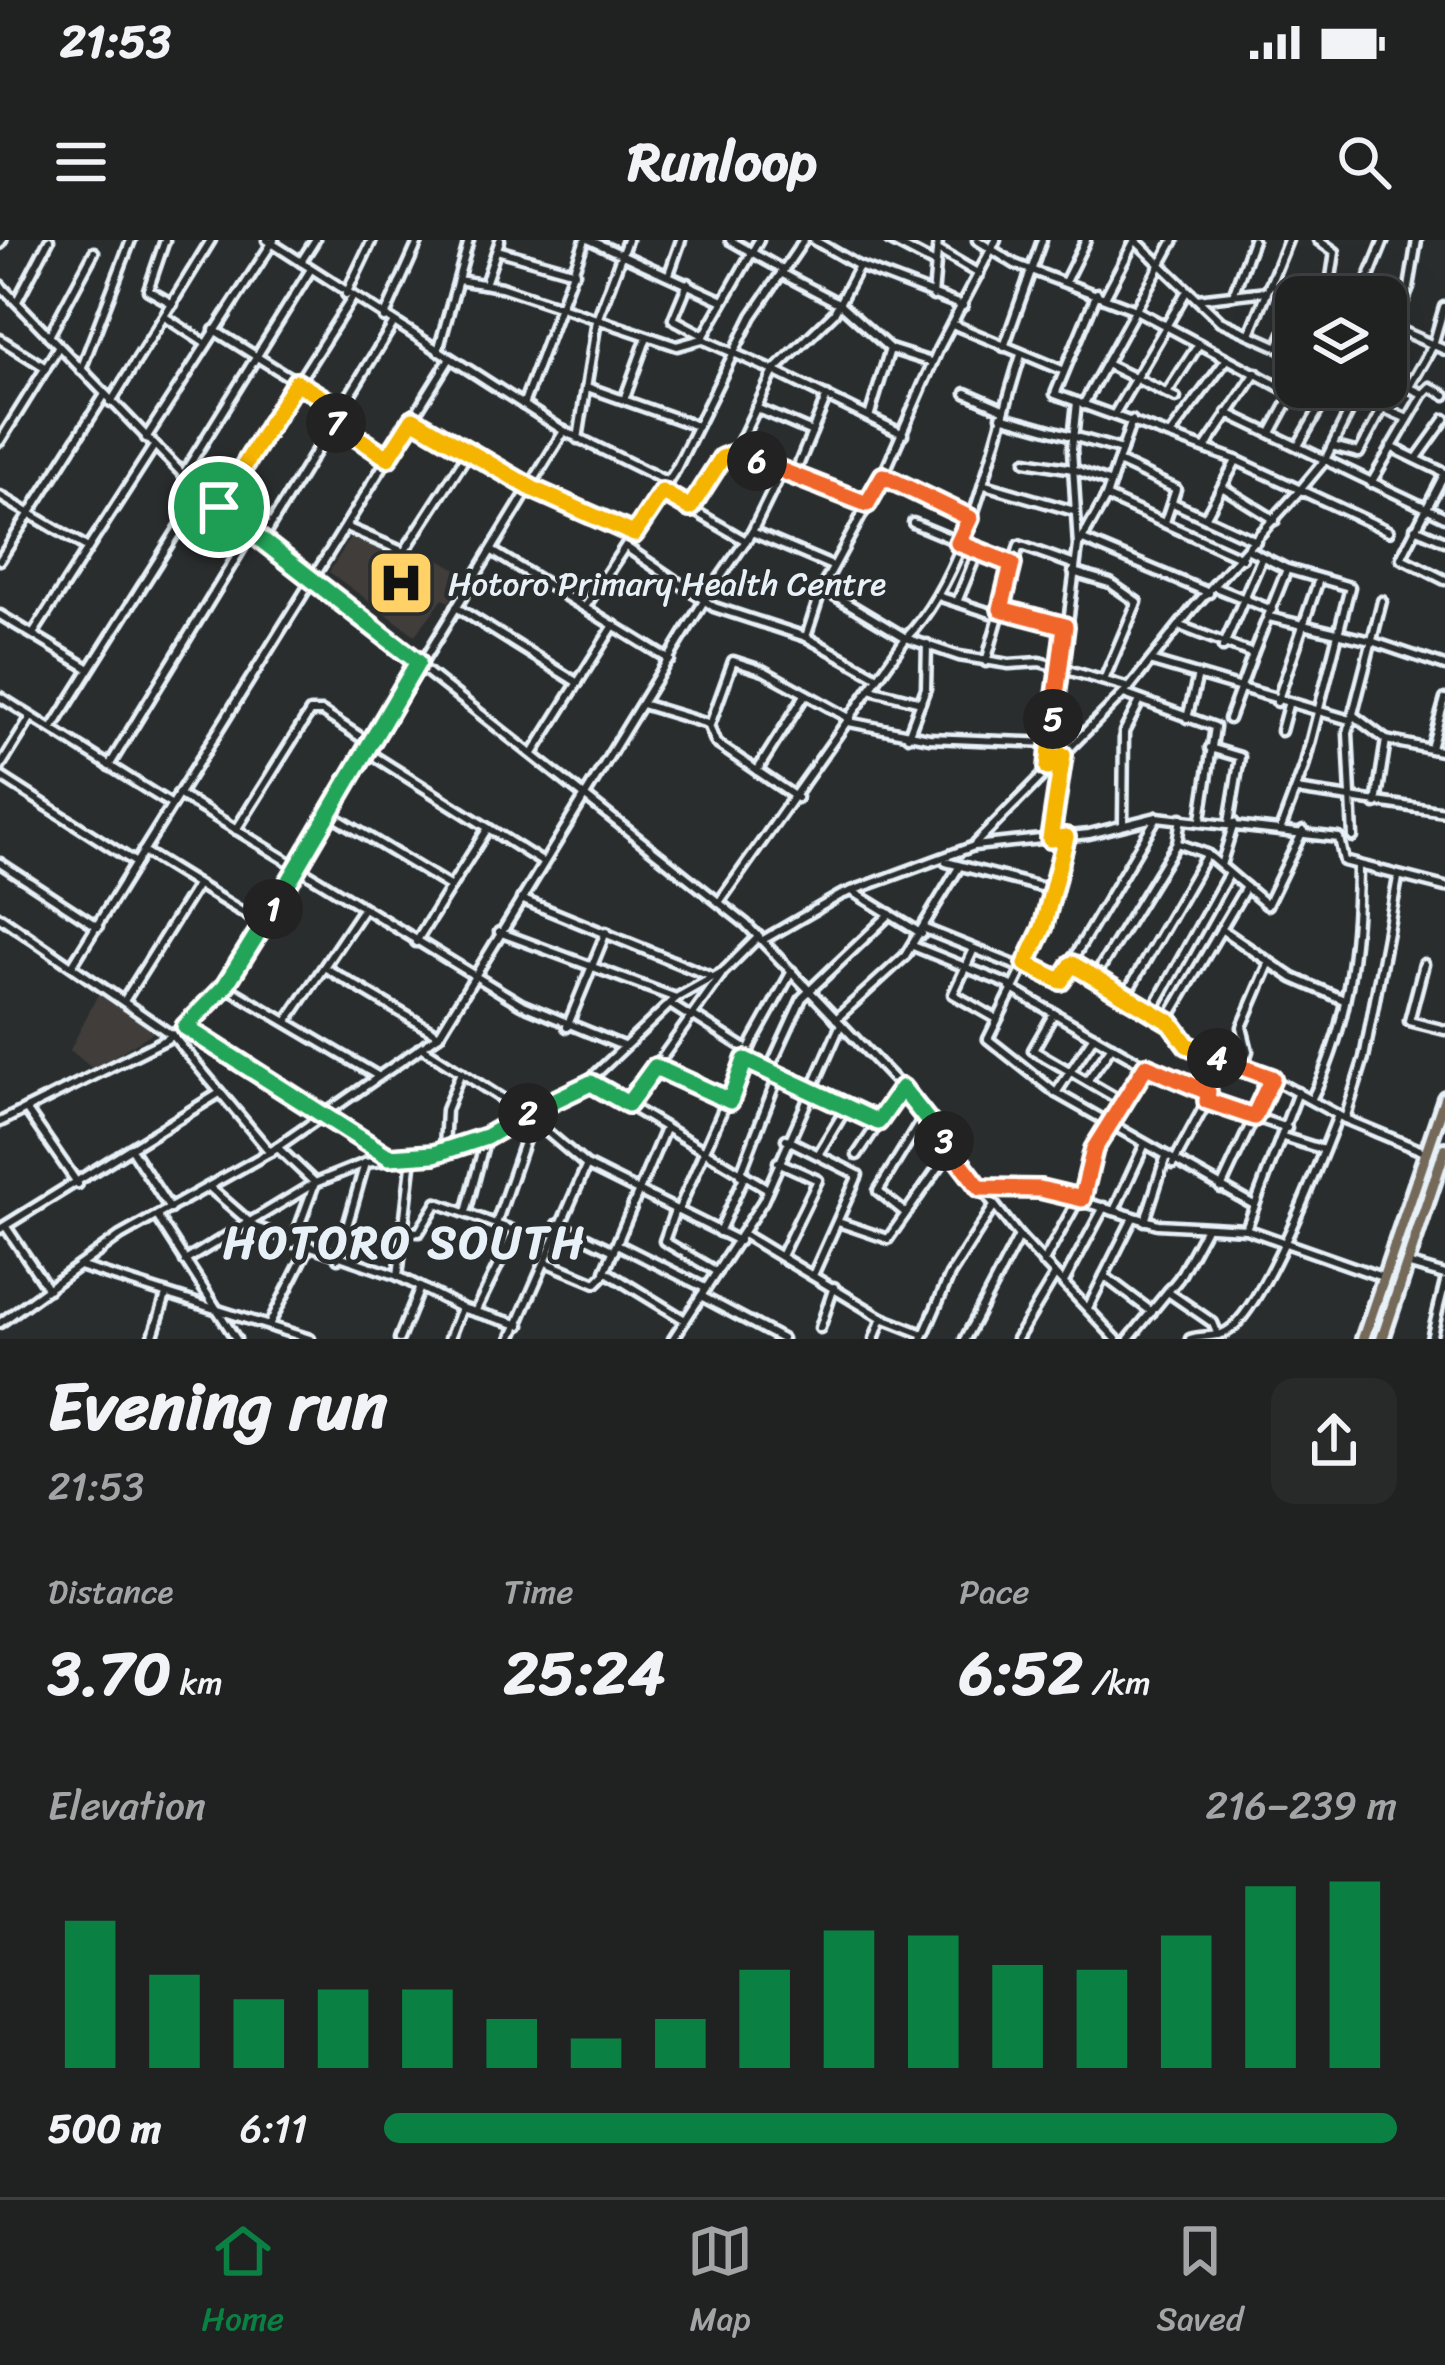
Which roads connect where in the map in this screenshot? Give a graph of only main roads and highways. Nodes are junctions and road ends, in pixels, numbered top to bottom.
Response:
1 (1445, 1098) edge
2 (1445, 1148) edge
3 (1364, 1339) edge
4 (1382, 1339) edge

1 - 3 main road
2 - 4 main road

